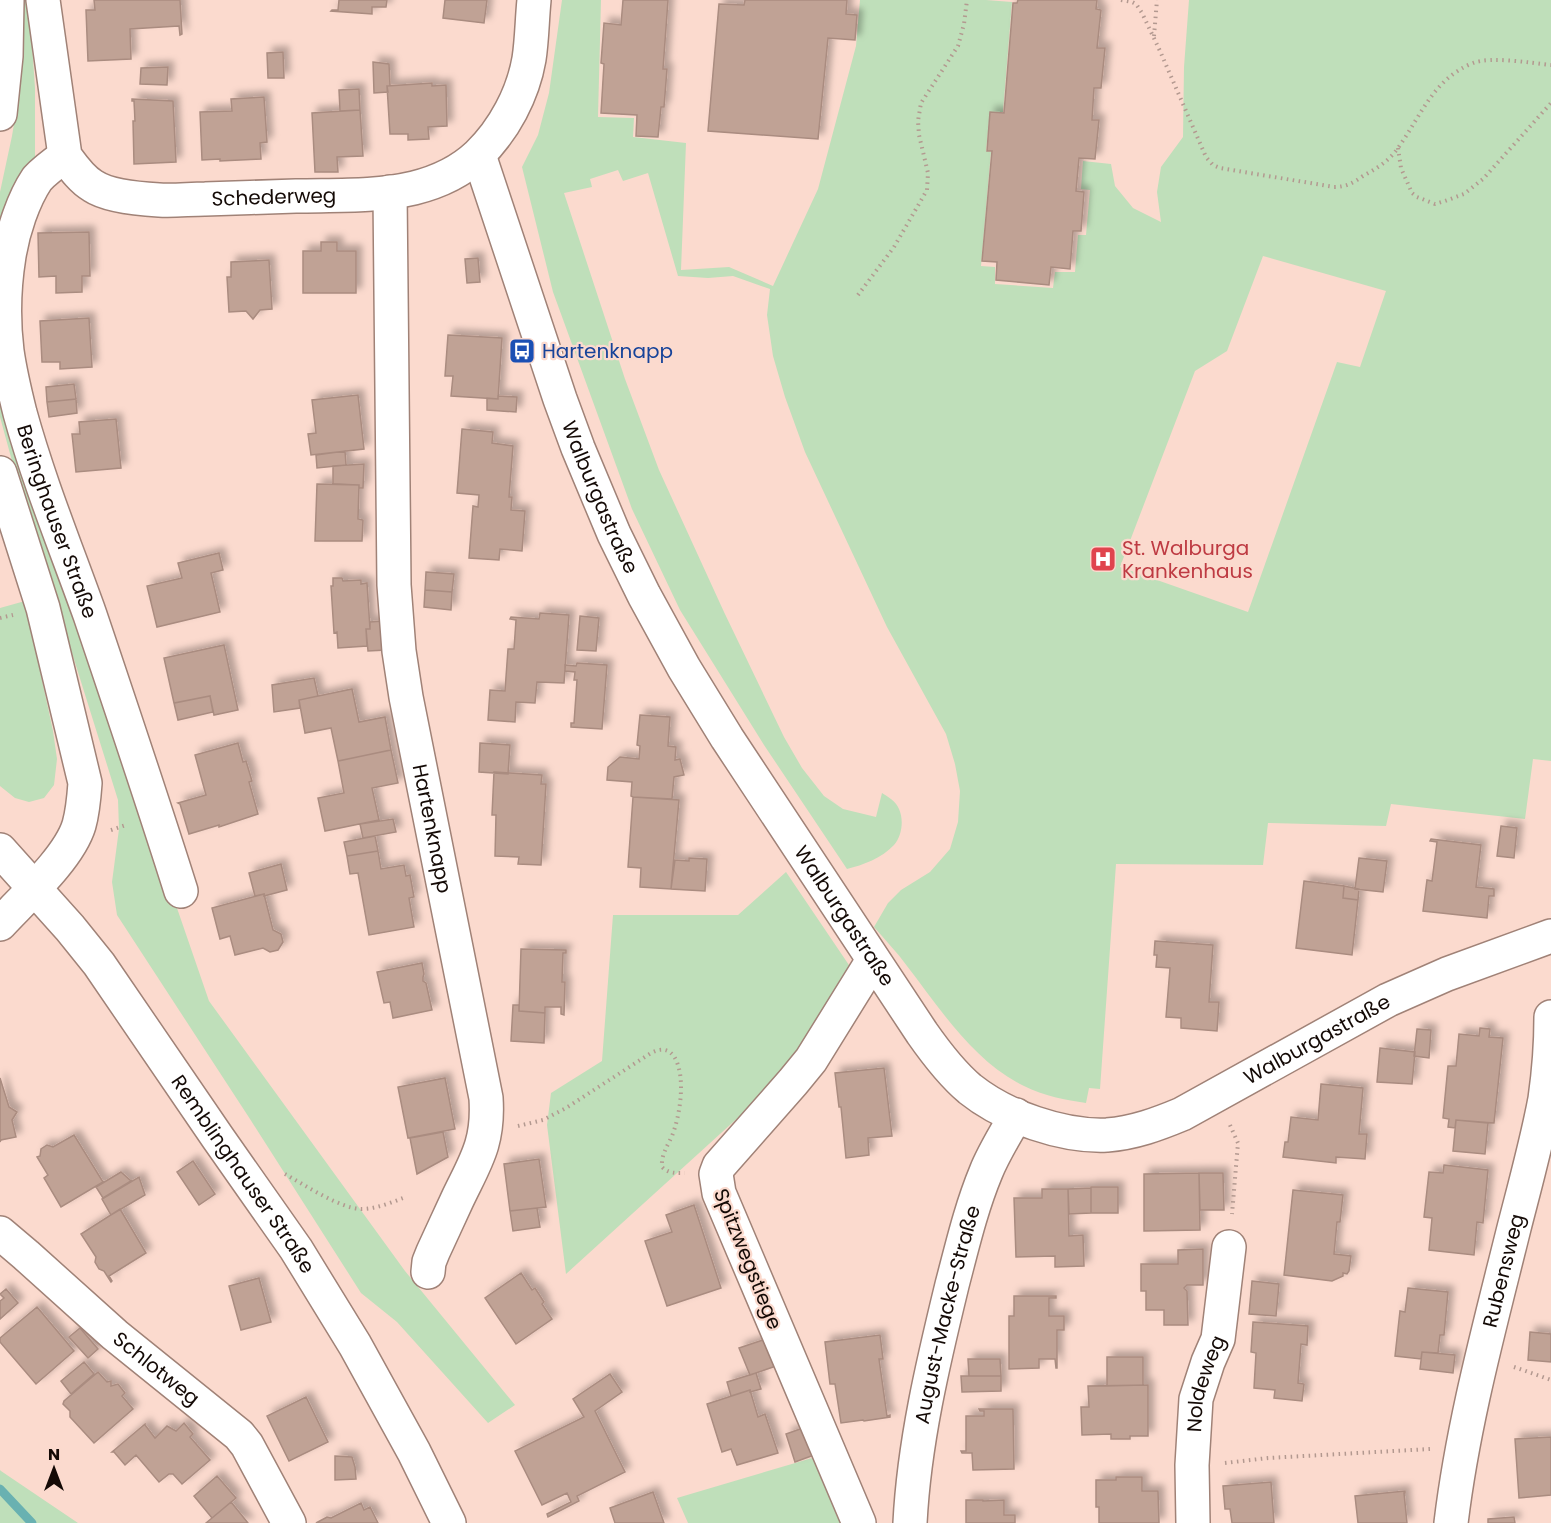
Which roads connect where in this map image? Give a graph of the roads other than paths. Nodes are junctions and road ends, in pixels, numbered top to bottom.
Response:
1 (7, 0) edge
2 (43, 0) edge
3 (534, 0) edge
4 (0, 114) edge
5 (479, 154) junction
6 (65, 156) junction
7 (390, 192) junction
8 (0, 473) edge
9 (0, 850) edge
10 (34, 887) junction
11 (181, 891) dead end
12 (0, 924) edge
13 (1551, 936) edge
14 (873, 960) junction
15 (1551, 1017) edge
16 (1016, 1115) junction
17 (0, 1233) edge
18 (1229, 1247) road end
19 (428, 1272) dead end
20 (289, 1523) edge
21 (449, 1523) edge
22 (859, 1523) edge
23 (910, 1523) edge
24 (1193, 1523) edge
25 (1450, 1523) edge

1 - 4 street
2 - 6 street
3 - 5 street, Schederweg
5 - 7 street, Schederweg
5 - 14 street, Walburgastraße
6 - 7 street, Schederweg
6 - 11 street, Beringhauser Straße
7 - 19 street, Hartenknapp
8 - 10 street, Beringhauser Straße
9 - 10 street, Remblinghauser Straße
10 - 12 street
10 - 21 street, Remblinghauser Straße
13 - 16 street, Walburgastraße
14 - 16 street, Walburgastraße
14 - 22 street, Spitzwegstiege
15 - 25 street, Rubensweg
16 - 23 street, August-Macke-Straße
17 - 20 street, Schlotweg
18 - 24 street, Noldeweg

